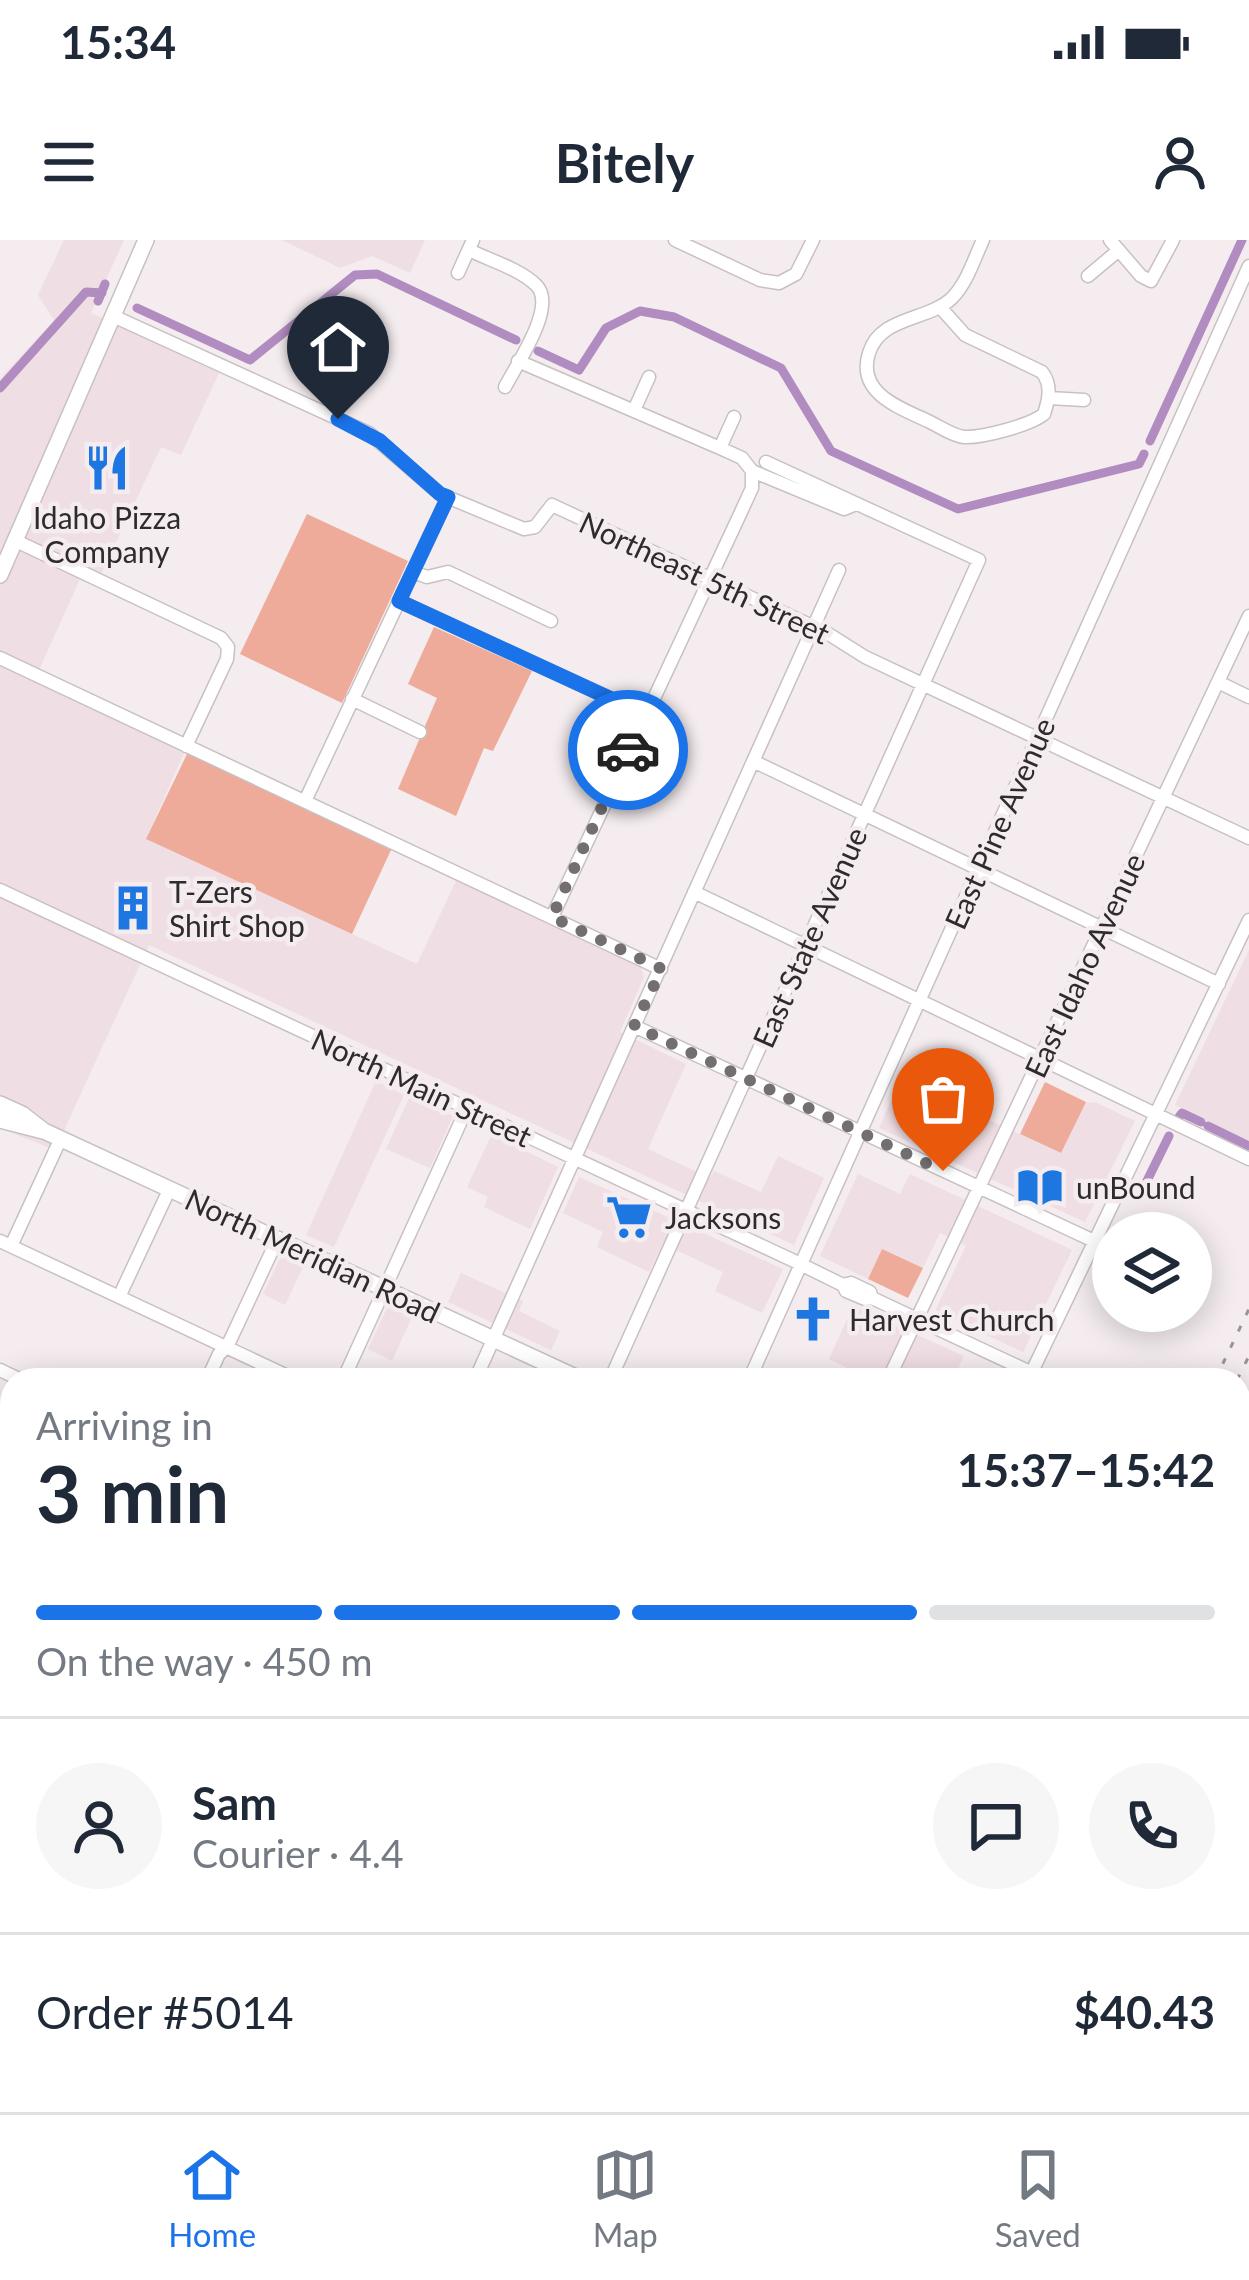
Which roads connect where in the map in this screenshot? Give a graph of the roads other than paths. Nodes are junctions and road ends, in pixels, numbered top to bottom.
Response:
1 (146, 240) edge
2 (675, 240) edge
3 (813, 240) edge
4 (982, 240) edge
5 (1173, 240) edge
6 (471, 245) edge
7 (1114, 245) edge
8 (1249, 266) edge
9 (458, 273) dead end
10 (1088, 276) dead end
11 (940, 308) junction
12 (113, 316) junction
13 (518, 361) junction
14 (649, 376) dead end
15 (505, 387) dead end
16 (1049, 398) junction
17 (1084, 400) dead end
18 (634, 408) junction
19 (734, 417) dead end
20 (720, 448) junction
21 (766, 462) dead end
22 (752, 471) junction
23 (448, 497) junction
24 (856, 504) junction
25 (14, 540) junction
26 (839, 570) dead end
27 (413, 572) junction
28 (0, 575) edge
29 (711, 578) junction
30 (399, 601) junction
31 (1249, 616) edge
32 (551, 621) dead end
33 (814, 627) junction
34 (0, 658) edge
35 (923, 682) junction
36 (1218, 682) junction
37 (1249, 697) edge
38 (352, 699) junction
39 (644, 714) junction
40 (420, 732) dead end
41 (1038, 736) junction
42 (186, 746) junction
43 (753, 761) junction
44 (1164, 797) junction
45 (304, 801) junction
46 (865, 813) junction
47 (1249, 838) edge
48 (980, 867) junction
49 (0, 890) edge
50 (694, 892) junction
51 (552, 917) junction
52 (1249, 920) edge
53 (1102, 927) junction
54 (806, 944) junction
55 (662, 969) junction
56 (1219, 984) junction
57 (921, 998) junction
58 (634, 1026) junction
59 (1041, 1057) junction
60 (746, 1078) junction
61 (0, 1104) edge
62 (467, 1108) junction
63 (1156, 1112) junction
64 (0, 1120) edge
65 (44, 1131) junction
66 (861, 1132) junction
67 (61, 1138) junction
68 (574, 1158) junction
69 (1249, 1159) edge
70 (170, 1188) junction
71 (979, 1188) junction
72 (686, 1211) junction
73 (1108, 1212) edge
74 (278, 1238) junction
75 (1092, 1240) edge
76 (5, 1243) edge
77 (1092, 1245) edge
78 (801, 1265) junction
79 (386, 1289) junction
80 (119, 1297) junction
81 (917, 1319) junction
82 (494, 1339) junction
83 (227, 1347) junction
84 (213, 1368) edge
85 (271, 1368) edge
86 (349, 1368) edge
87 (481, 1368) edge
88 (556, 1368) edge
89 (615, 1368) edge
90 (754, 1368) edge
91 (894, 1368) edge
92 (1014, 1368) edge
93 (1034, 1368) edge

1 - 12 main road
2 - 3 street
4 - 11 street
5 - 7 street
6 - 9 street
6 - 13 street
7 - 10 street
8 - 41 street, East Pine Avenue
11 - 16 street
11 - 16 street
12 - 23 street, Northeast 5th Street
12 - 25 main road
13 - 15 street
13 - 18 street
14 - 18 street
16 - 17 street
18 - 20 street
19 - 20 street
20 - 22 street
21 - 24 street
22 - 24 street
22 - 29 street
23 - 27 street
23 - 29 street, Northeast 5th Street
24 - 35 street, East State Avenue
25 - 28 main road
25 - 42 street
26 - 33 street
27 - 30 street
27 - 32 street
29 - 33 street, Northeast 5th Street
29 - 39 street
30 - 38 street
30 - 39 street
31 - 36 street, East Idaho Avenue
33 - 35 street, Northeast 5th Street
33 - 43 street
34 - 42 street
35 - 41 street, Northeast 5th Street
35 - 46 street, East State Avenue
36 - 37 street
36 - 44 street, East Idaho Avenue
38 - 40 street
38 - 45 street
39 - 51 street
41 - 44 street, Northeast 5th Street
41 - 48 street, East Pine Avenue
42 - 45 street
43 - 46 street
43 - 50 street
44 - 47 street, Northeast 5th Street
44 - 53 street, East Idaho Avenue
45 - 51 street
46 - 48 street
46 - 54 street, East State Avenue
48 - 53 street
48 - 57 street, East Pine Avenue
49 - 62 street, North Main Street
50 - 54 street
50 - 55 street
51 - 55 street
52 - 56 street
53 - 56 street
53 - 59 street, East Idaho Avenue
54 - 57 street
54 - 60 street, East State Avenue
55 - 58 street
56 - 63 street
57 - 59 street
57 - 66 street, East Pine Avenue
58 - 60 street
58 - 68 street
59 - 63 street
59 - 71 street, East Idaho Avenue
60 - 66 street
60 - 72 street, East State Avenue
61 - 65 main road, North Meridian Road
62 - 68 street, North Main Street
62 - 79 street
63 - 69 street
63 - 73 street
64 - 65 main road, North Meridian Road
65 - 67 main road, North Meridian Road
66 - 71 street
66 - 78 street, East Pine Avenue
67 - 70 main road, North Meridian Road
67 - 76 street
68 - 72 street, North Main Street
68 - 82 street
70 - 74 main road, North Meridian Road
70 - 80 street
71 - 75 street
71 - 81 street, East Idaho Avenue
72 - 78 street, North Main Street
72 - 89 street, East State Avenue
74 - 79 main road, North Meridian Road
74 - 83 street
76 - 80 street
77 - 93 street
78 - 81 street, North Main Street
78 - 90 street, East Pine Avenue
79 - 82 main road, North Meridian Road
79 - 86 street
80 - 83 street
81 - 91 street, East Idaho Avenue
81 - 92 street, North Main Street
82 - 87 street
82 - 88 main road, North Meridian Road
83 - 84 street
83 - 85 street

